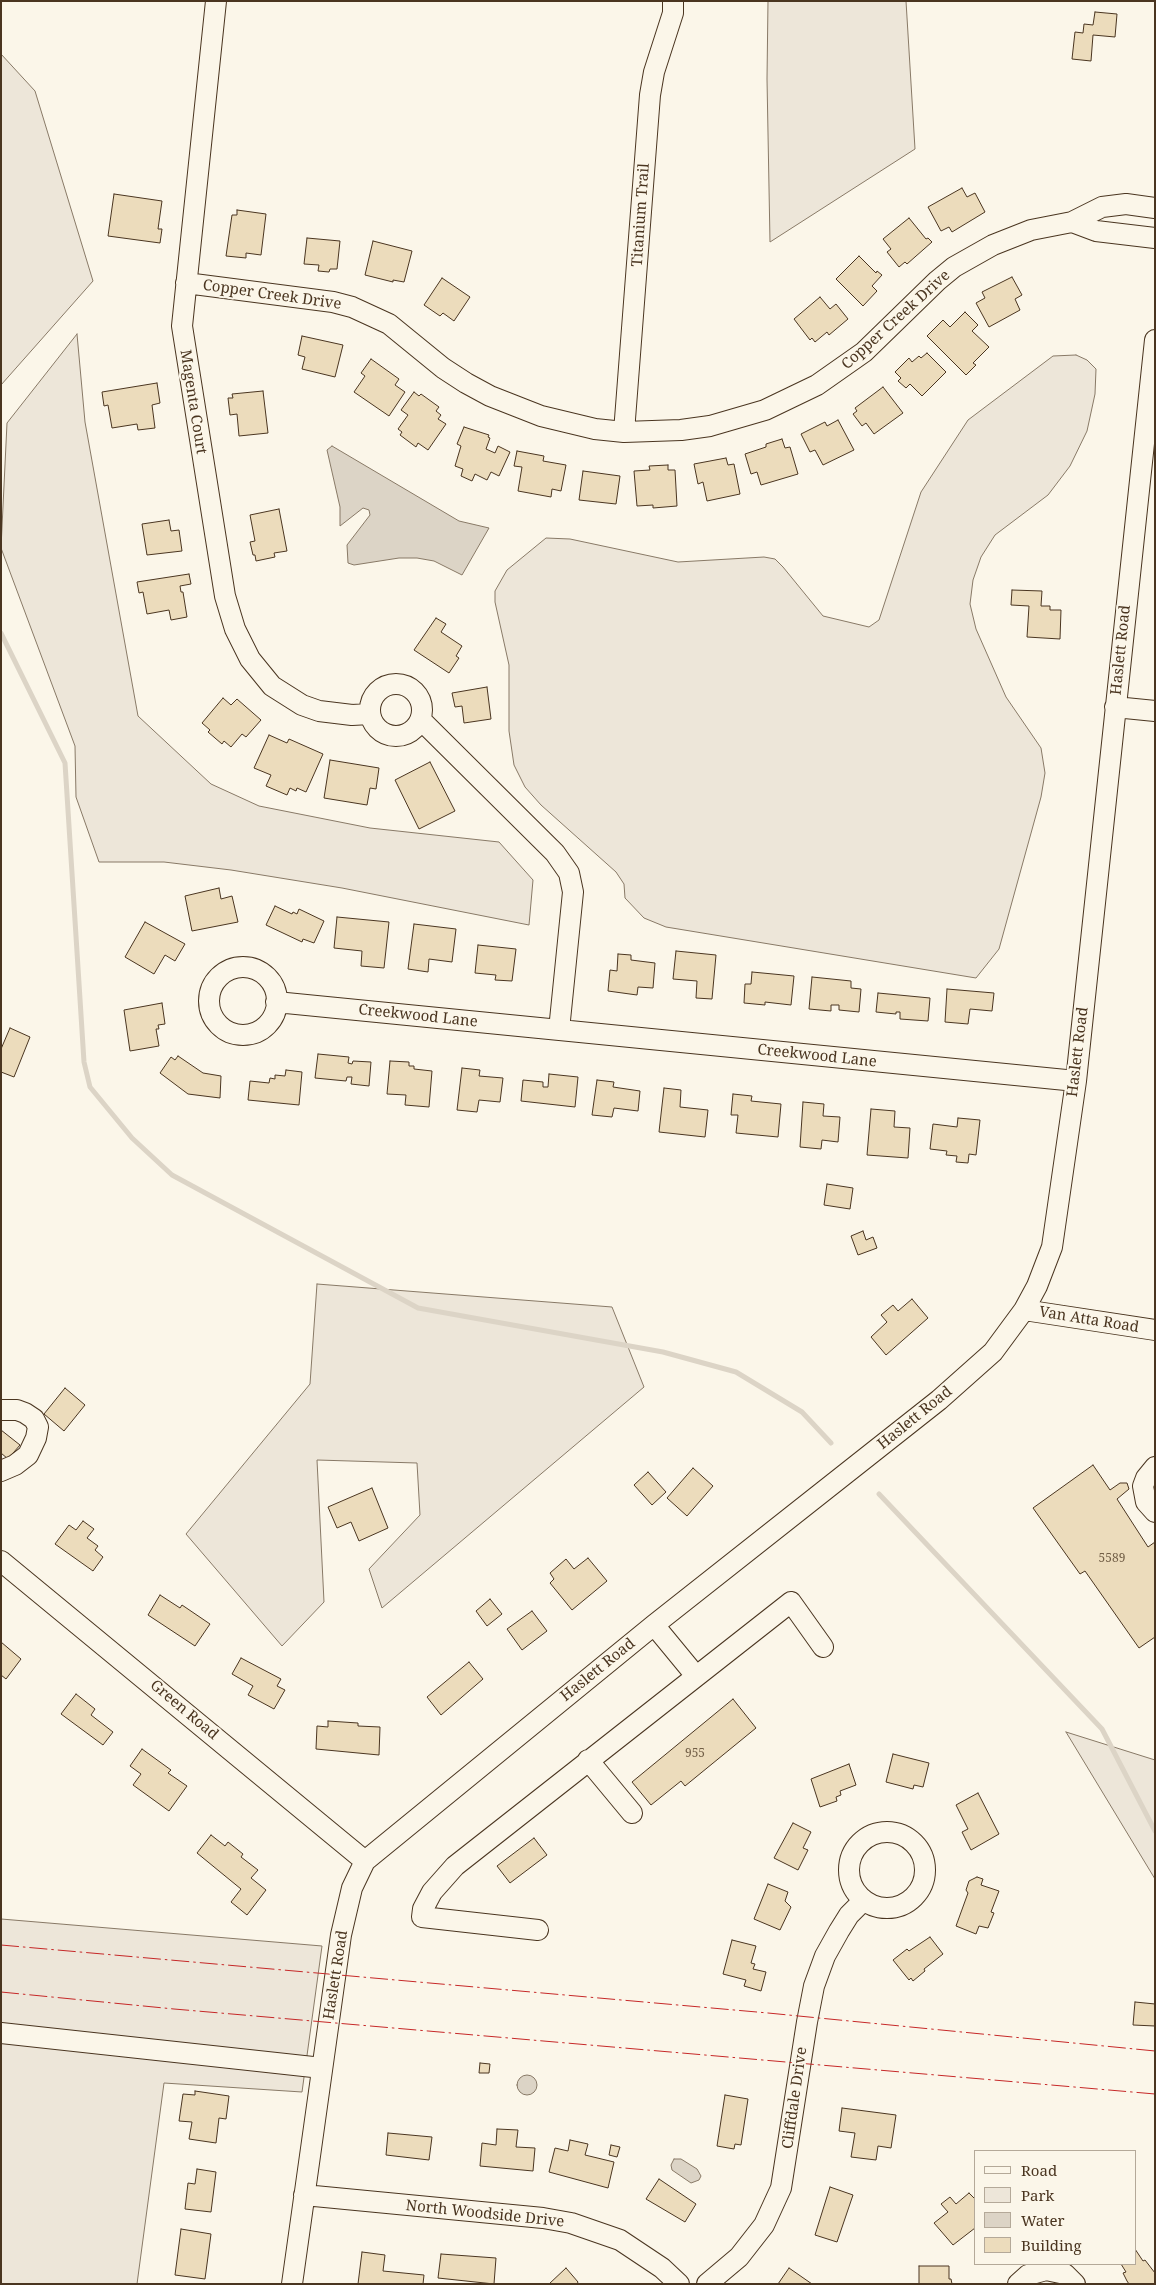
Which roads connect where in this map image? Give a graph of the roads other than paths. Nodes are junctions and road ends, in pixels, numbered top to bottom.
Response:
1 (216, 1) edge
2 (673, 1) edge
3 (1155, 208) edge
4 (1072, 222) junction
5 (1155, 238) edge
6 (186, 283) junction
7 (1155, 340) edge
8 (624, 432) junction
9 (1115, 707) junction
10 (1155, 711) edge
11 (370, 714) junction
12 (420, 720) junction
13 (276, 1002) dead end
14 (559, 1030) junction
15 (1076, 1081) junction
16 (1024, 1310) junction
17 (1155, 1330) edge
18 (1, 1410) edge
19 (1155, 1467) edge
20 (1, 1471) edge
21 (1155, 1512) edge
22 (1, 1561) edge
23 (654, 1625) junction
24 (823, 1647) dead end
25 (696, 1676) junction
26 (588, 1760) junction
27 (632, 1813) dead end
28 (365, 1861) junction
29 (864, 1900) dead end
30 (538, 1930) dead end
31 (1, 2033) edge
32 (322, 2068) junction
33 (304, 2195) junction
34 (292, 2284) edge
35 (679, 2284) edge
36 (707, 2284) edge
37 (1018, 2284) edge
38 (1075, 2284) edge

1 - 6 street, Magenta Court
2 - 8 street, Titanium Trail
3 - 4 street, Copper Creek Drive
4 - 5 street
4 - 8 street, Copper Creek Drive
6 - 8 street, Copper Creek Drive
6 - 11 street, Magenta Court
7 - 9 street, Haslett Road
9 - 10 street
9 - 15 street, Haslett Road
11 - 12 street
11 - 12 street
12 - 14 street
13 - 14 street, Creekwood Lane
14 - 15 street, Creekwood Lane
15 - 16 street, Haslett Road
16 - 17 street, Van Atta Road
16 - 23 street, Haslett Road
18 - 20 street
19 - 21 street
22 - 28 street, Green Road
23 - 25 street
23 - 28 street, Haslett Road
24 - 25 street
25 - 26 street
26 - 27 street
26 - 30 street
28 - 32 street, Haslett Road
29 - 36 street, Cliffdale Drive
31 - 32 street
32 - 33 street, Haslett Road
33 - 34 street, Haslett Road
33 - 35 street, North Woodside Drive
37 - 38 street

